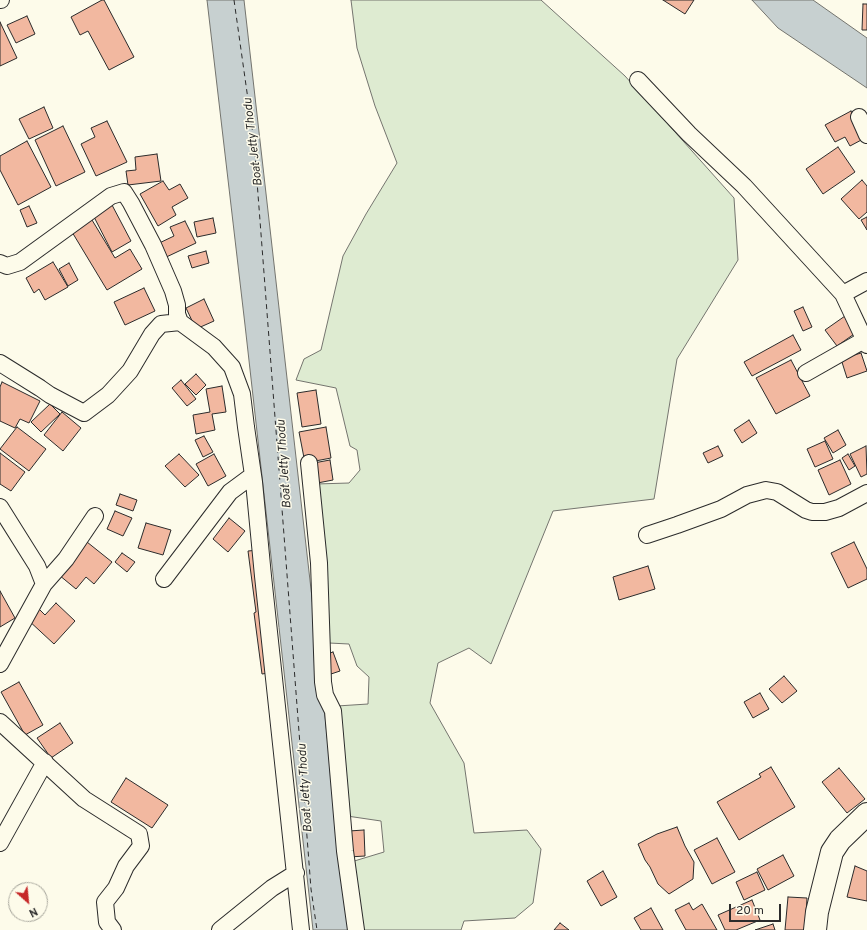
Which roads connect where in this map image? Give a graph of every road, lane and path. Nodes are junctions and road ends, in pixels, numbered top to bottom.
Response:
1 (638, 80) dead end
2 (859, 117) dead end
3 (867, 135) edge
4 (0, 263) edge
5 (867, 281) edge
6 (843, 294) junction
7 (180, 322) junction
8 (866, 342) edge
9 (0, 363) edge
10 (806, 373) dead end
11 (309, 463) dead end
12 (253, 475) junction
13 (867, 493) edge
14 (0, 507) edge
15 (96, 516) dead end
16 (647, 535) dead end
17 (164, 579) dead end
18 (44, 584) junction
19 (0, 664) edge
20 (0, 722) edge
21 (45, 762) junction
22 (867, 814) edge
23 (0, 843) edge
24 (296, 873) junction
25 (113, 930) edge
26 (220, 930) edge
27 (302, 930) edge
28 (356, 930) edge
29 (815, 930) edge

1 - 6 street
2 - 3 street
4 - 7 street
5 - 6 street
6 - 8 street
7 - 9 street
7 - 12 street
8 - 10 street
11 - 28 street
12 - 17 street
12 - 24 street
13 - 16 street
14 - 18 street
15 - 18 street
18 - 19 street
20 - 21 street
21 - 23 street
21 - 25 street
22 - 29 main road
24 - 26 street
24 - 27 street

